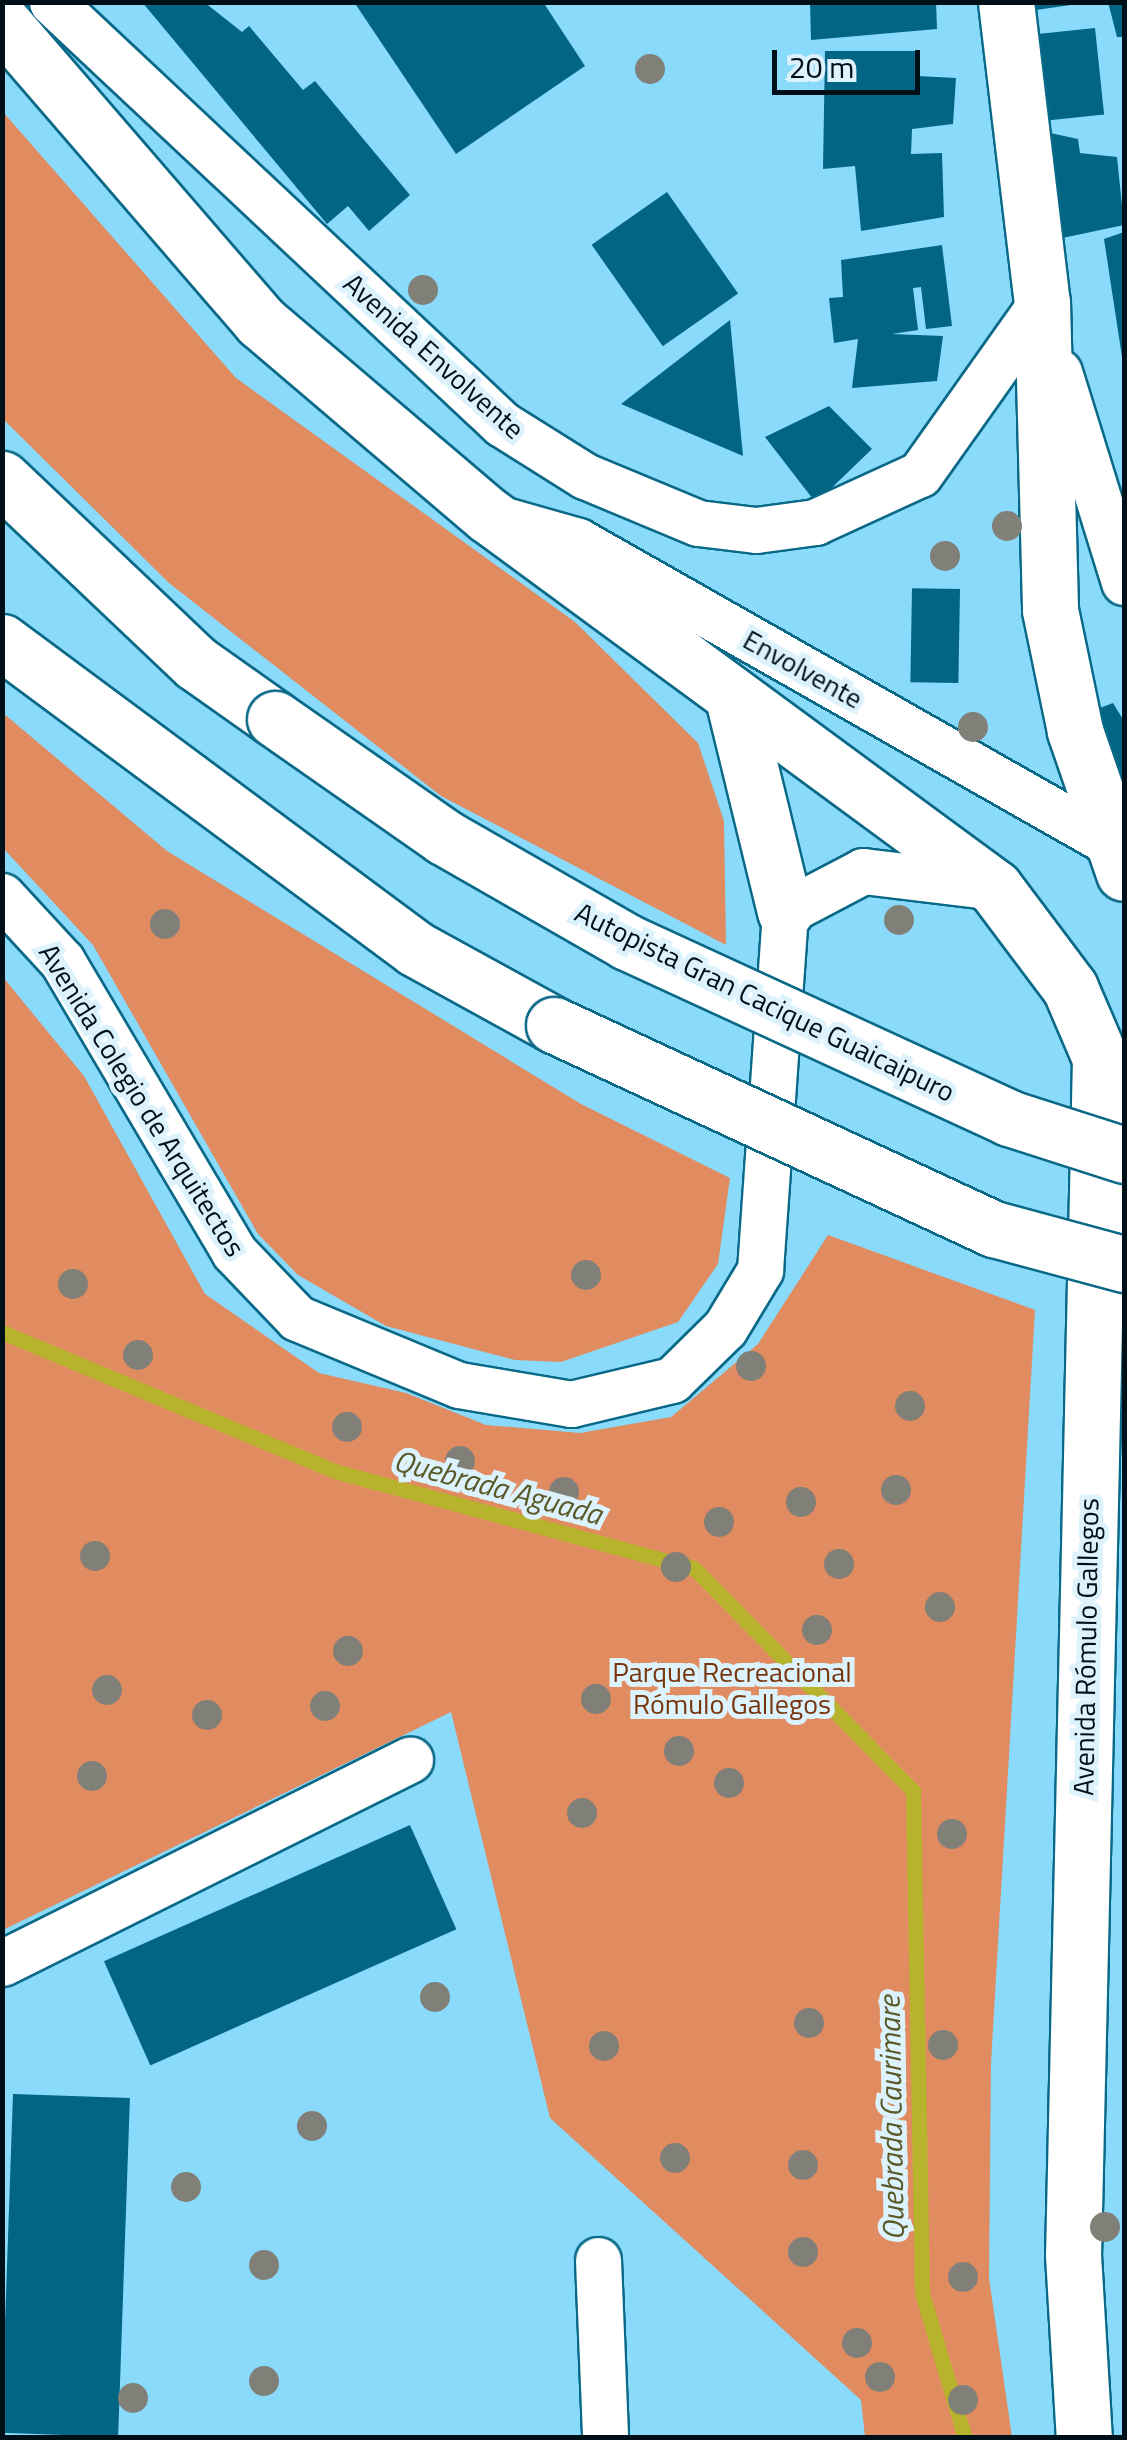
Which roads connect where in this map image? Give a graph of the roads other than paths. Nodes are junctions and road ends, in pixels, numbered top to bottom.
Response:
1 (49, 2) edge
2 (1006, 2) edge
3 (2, 22) edge
4 (132, 174) junction
5 (1042, 302) junction
6 (2, 479) edge
7 (488, 516) junction
8 (1124, 582) edge
9 (2, 642) edge
10 (733, 698) junction
11 (1120, 855) edge
12 (996, 888) junction
13 (2, 896) edge
14 (785, 912) junction
15 (1124, 1155) edge
16 (1124, 1264) edge
17 (410, 1760) dead end
18 (2, 1963) edge
19 (598, 2260) dead end
20 (605, 2438) edge
21 (1084, 2438) edge

1 - 4 street, Avenida Envolvente
1 - 5 street, Avenida Envolvente
2 - 5 main road
3 - 4 main road, Avenida Envolvente
4 - 7 main road, Avenida Envolvente
5 - 8 street
5 - 11 main road
6 - 15 main road, Autopista Gran Cacique Guaicaipuro, bridge
7 - 10 main road, Avenida Envolvente
7 - 11 street, Envolvente
9 - 16 main road, bridge
10 - 12 main road, Avenida Envolvente
10 - 14 main road
12 - 14 street
12 - 21 main road, Avenida Rómulo Gallegos
13 - 14 street, Avenida Colegio de Arquitectos
17 - 18 street
19 - 20 street

